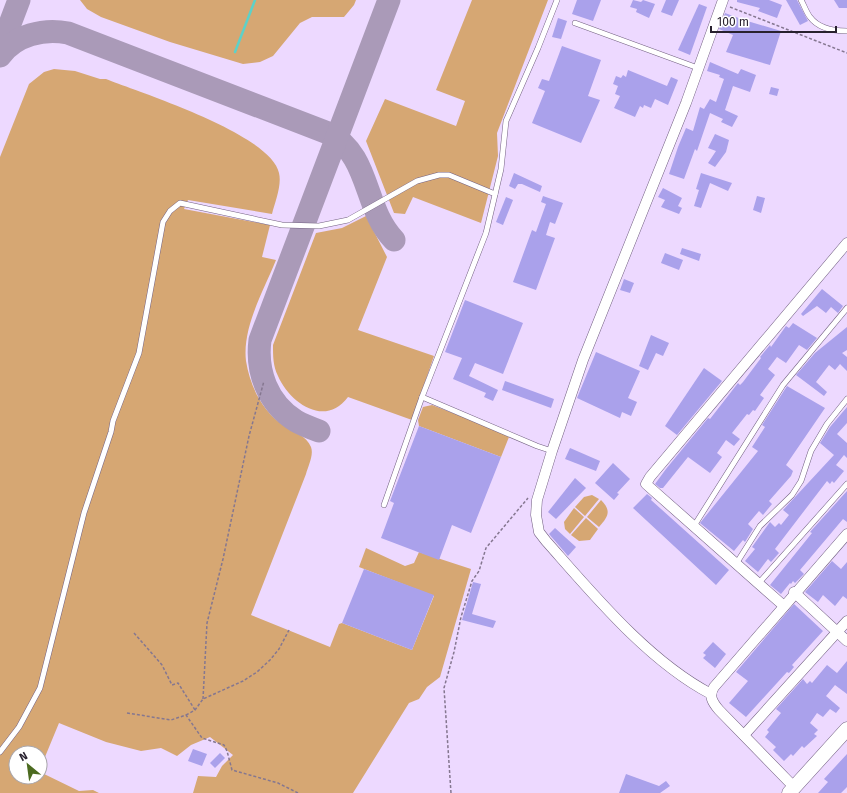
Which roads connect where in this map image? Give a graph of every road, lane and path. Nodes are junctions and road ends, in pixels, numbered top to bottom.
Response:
1 (557, 0) edge
2 (801, 0) edge
3 (722, 2) edge
4 (575, 23) dead end
5 (847, 30) edge
6 (847, 53) edge
7 (698, 68) junction
8 (495, 194) junction
9 (847, 243) edge
10 (847, 308) edge
11 (264, 381) dead end
12 (422, 397) junction
13 (847, 399) edge
14 (552, 451) junction
15 (847, 484) edge
16 (531, 494) dead end
17 (384, 505) dead end
18 (694, 526) junction
19 (847, 534) edge
20 (736, 564) junction
21 (758, 584) junction
22 (794, 592) junction
23 (784, 606) junction
24 (847, 621) edge
25 (289, 630) dead end
26 (838, 632) junction
27 (134, 633) dead end
28 (847, 641) edge
29 (711, 694) junction
30 (203, 699) junction
31 (195, 710) junction
32 (127, 713) dead end
33 (186, 716) junction
34 (847, 728) edge
35 (744, 735) junction
36 (0, 752) edge
37 (792, 790) edge
38 (298, 793) edge
39 (451, 793) edge

1 - 8 lane
2 - 5 lane
3 - 6 path
3 - 7 street
4 - 7 lane
7 - 14 street
8 - 12 lane
8 - 36 lane
9 - 18 street
10 - 18 lane
11 - 30 path
12 - 14 lane
12 - 17 lane
13 - 20 lane
14 - 29 street
15 - 21 lane
16 - 39 path
18 - 20 street
19 - 22 street
20 - 21 street
21 - 23 street
22 - 23 street
22 - 26 street
23 - 29 street
24 - 26 street
25 - 30 path
26 - 28 street
26 - 35 street
27 - 31 path
29 - 35 street
30 - 31 path
31 - 33 path
32 - 33 path
33 - 38 path
34 - 37 main road
35 - 37 street

